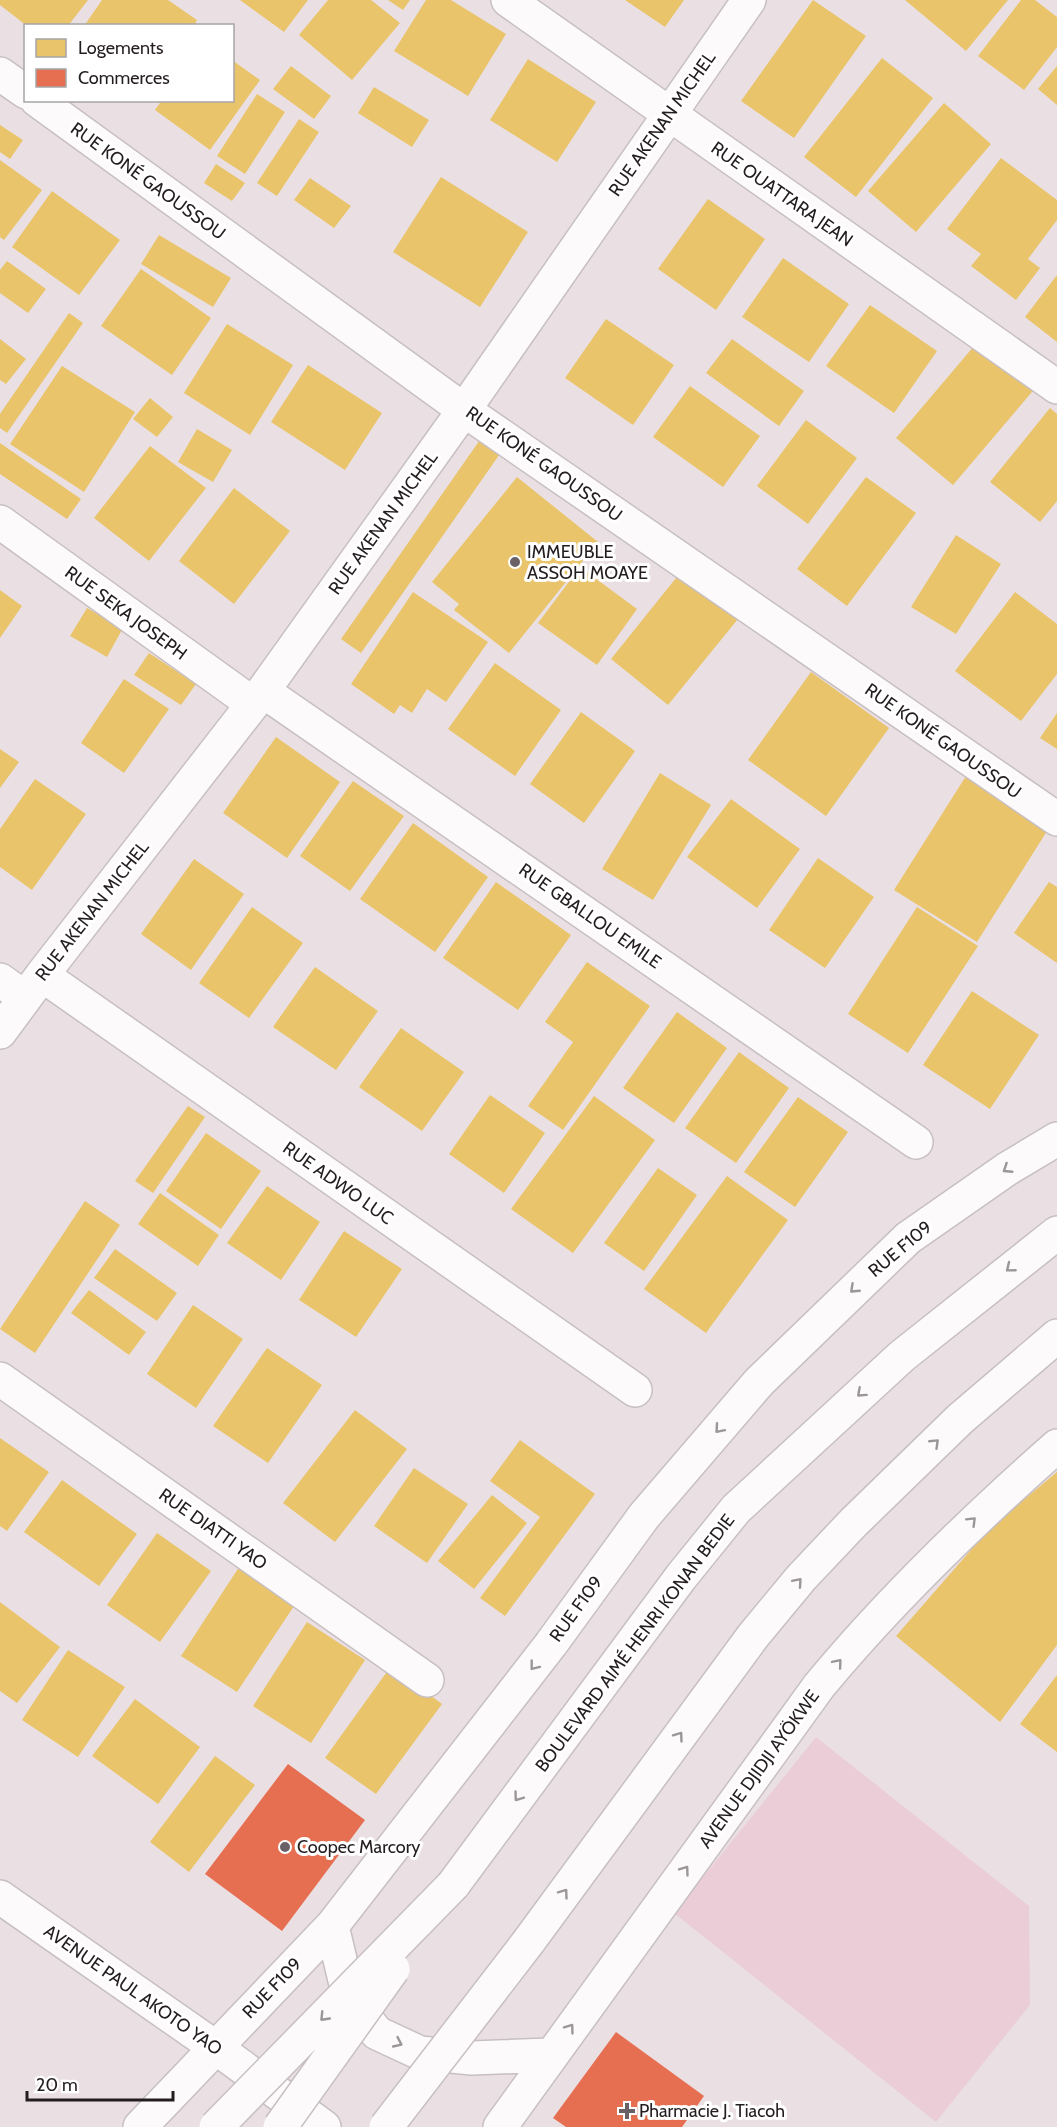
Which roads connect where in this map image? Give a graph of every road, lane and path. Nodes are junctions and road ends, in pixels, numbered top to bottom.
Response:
1 (508, 0) edge
2 (749, 0) edge
3 (0, 74) edge
4 (24, 92) edge
5 (40, 102) edge
6 (669, 114) junction
7 (1057, 387) edge
8 (464, 410) junction
9 (0, 522) edge
10 (258, 698) junction
11 (1057, 819) edge
12 (22, 984) edge
13 (0, 1032) edge
14 (1057, 1139) edge
15 (916, 1142) dead end
16 (1057, 1233) edge
17 (1057, 1336) edge
18 (0, 1379) edge
19 (635, 1390) dead end
20 (1057, 1446) edge
21 (427, 1680) dead end
22 (453, 1885) junction
23 (0, 1897) edge
24 (332, 1926) junction
25 (529, 1941) junction
26 (215, 2047) junction
27 (550, 2055) junction
28 (140, 2127) edge
29 (216, 2127) edge
30 (280, 2127) edge
31 (324, 2127) edge
32 (386, 2127) edge
33 (391, 2127) edge
34 (500, 2127) edge

1 - 6 main road, RUE OUATTARA JEAN
2 - 6 main road, RUE AKENAN MICHEL
3 - 4 main road
5 - 8 main road, RUE KONÉ GAOUSSOU
6 - 7 main road, RUE OUATTARA JEAN
6 - 8 main road, RUE AKENAN MICHEL
8 - 10 main road, RUE AKENAN MICHEL
8 - 11 main road, RUE KONÉ GAOUSSOU
9 - 10 main road, RUE SEKA JOSEPH
10 - 12 main road, RUE AKENAN MICHEL
10 - 15 main road, RUE GBALLOU EMILE
12 - 13 main road, RUE AKENAN MICHEL
12 - 19 main road, RUE ADWO LUC
14 -> 24 main road, RUE F109
16 -> 22 main road, BOULEVARD AIMÉ HENRI KONAN BEDIE
25 -> 17 main road
18 - 21 main road, RUE DIATTI YAO
27 -> 20 main road, AVENUE DJIDJI AYÖKWE
22 -> 29 main road, bridge
22 - 30 main road, bridge
23 - 26 main road, AVENUE PAUL AKOTO YAO
24 - 26 main road, RUE F109
24 -> 27 main road
25 - 32 main road, bridge
25 - 33 main road, bridge
26 - 28 main road, RUE F109
26 - 31 main road, AVENUE PAUL AKOTO YAO
27 - 34 main road, AVENUE DJIDJI AYÖKWE

